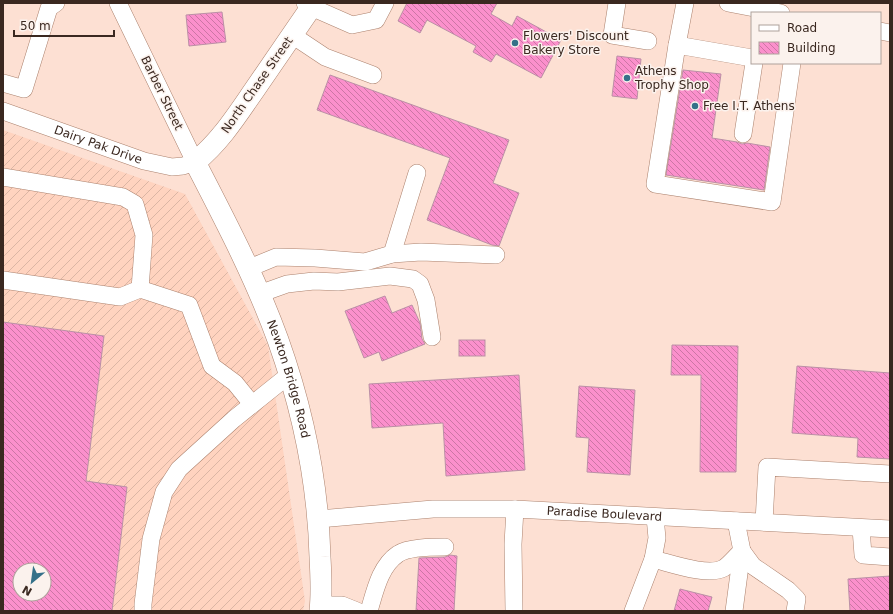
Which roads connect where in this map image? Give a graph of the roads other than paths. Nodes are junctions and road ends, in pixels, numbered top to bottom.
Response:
1 (56, 3) edge
2 (118, 3) edge
3 (385, 3) edge
4 (617, 3) edge
5 (685, 3) edge
6 (728, 3) edge
7 (310, 4) edge
8 (776, 12) edge
9 (292, 35) junction
10 (648, 41) dead end
11 (677, 45) junction
12 (751, 58) edge
13 (754, 64) edge
14 (790, 64) edge
15 (373, 75) dead end
16 (3, 83) edge
17 (24, 89) junction
18 (3, 111) edge
19 (23, 118) junction
20 (743, 134) dead end
21 (195, 162) junction
22 (417, 173) dead end
23 (3, 177) edge
24 (392, 254) junction
25 (496, 255) dead end
26 (247, 269) junction
27 (3, 280) edge
28 (140, 289) junction
29 (259, 294) junction
30 (432, 338) dead end
31 (289, 375) junction
32 (252, 404) junction
33 (890, 474) edge
34 (515, 508) junction
35 (655, 517) junction
36 (319, 519) junction
37 (736, 521) junction
38 (764, 522) junction
39 (861, 528) junction
40 (890, 529) edge
41 (445, 547) dead end
42 (742, 551) junction
43 (890, 557) edge
44 (653, 559) junction
45 (320, 608) edge
46 (143, 611) edge
47 (357, 611) edge
48 (369, 611) edge
49 (514, 611) edge
50 (633, 611) edge
51 (734, 611) edge
52 (795, 611) edge

1 - 17 street
2 - 21 street, Barber Street
3 - 7 street
4 - 10 street
5 - 11 street
6 - 8 street
7 - 9 main road, North Chase Street
9 - 15 street
9 - 21 main road, North Chase Street
11 - 12 street
11 - 14 street
13 - 20 street
16 - 17 street
17 - 19 street
18 - 19 street, Dairy Pak Drive
19 - 21 street, Dairy Pak Drive
21 - 26 main road, Newton Bridge Road
22 - 24 street
23 - 28 street
24 - 25 street
24 - 26 street
26 - 29 main road, Newton Bridge Road
27 - 28 street
28 - 32 street
29 - 30 street
29 - 31 main road, Newton Bridge Road
31 - 32 street
31 - 36 main road, Newton Bridge Road
32 - 46 street
33 - 38 street
34 - 35 street, Paradise Boulevard
34 - 36 street, Paradise Boulevard
34 - 49 street
35 - 37 street, Paradise Boulevard
35 - 44 street
36 - 45 main road, Newton Bridge Road
37 - 38 street, Paradise Boulevard
37 - 42 street
38 - 39 street, Paradise Boulevard
39 - 40 street, Paradise Boulevard
39 - 43 street
41 - 48 street
42 - 44 street
42 - 51 street
42 - 52 street
44 - 50 street
45 - 47 street

